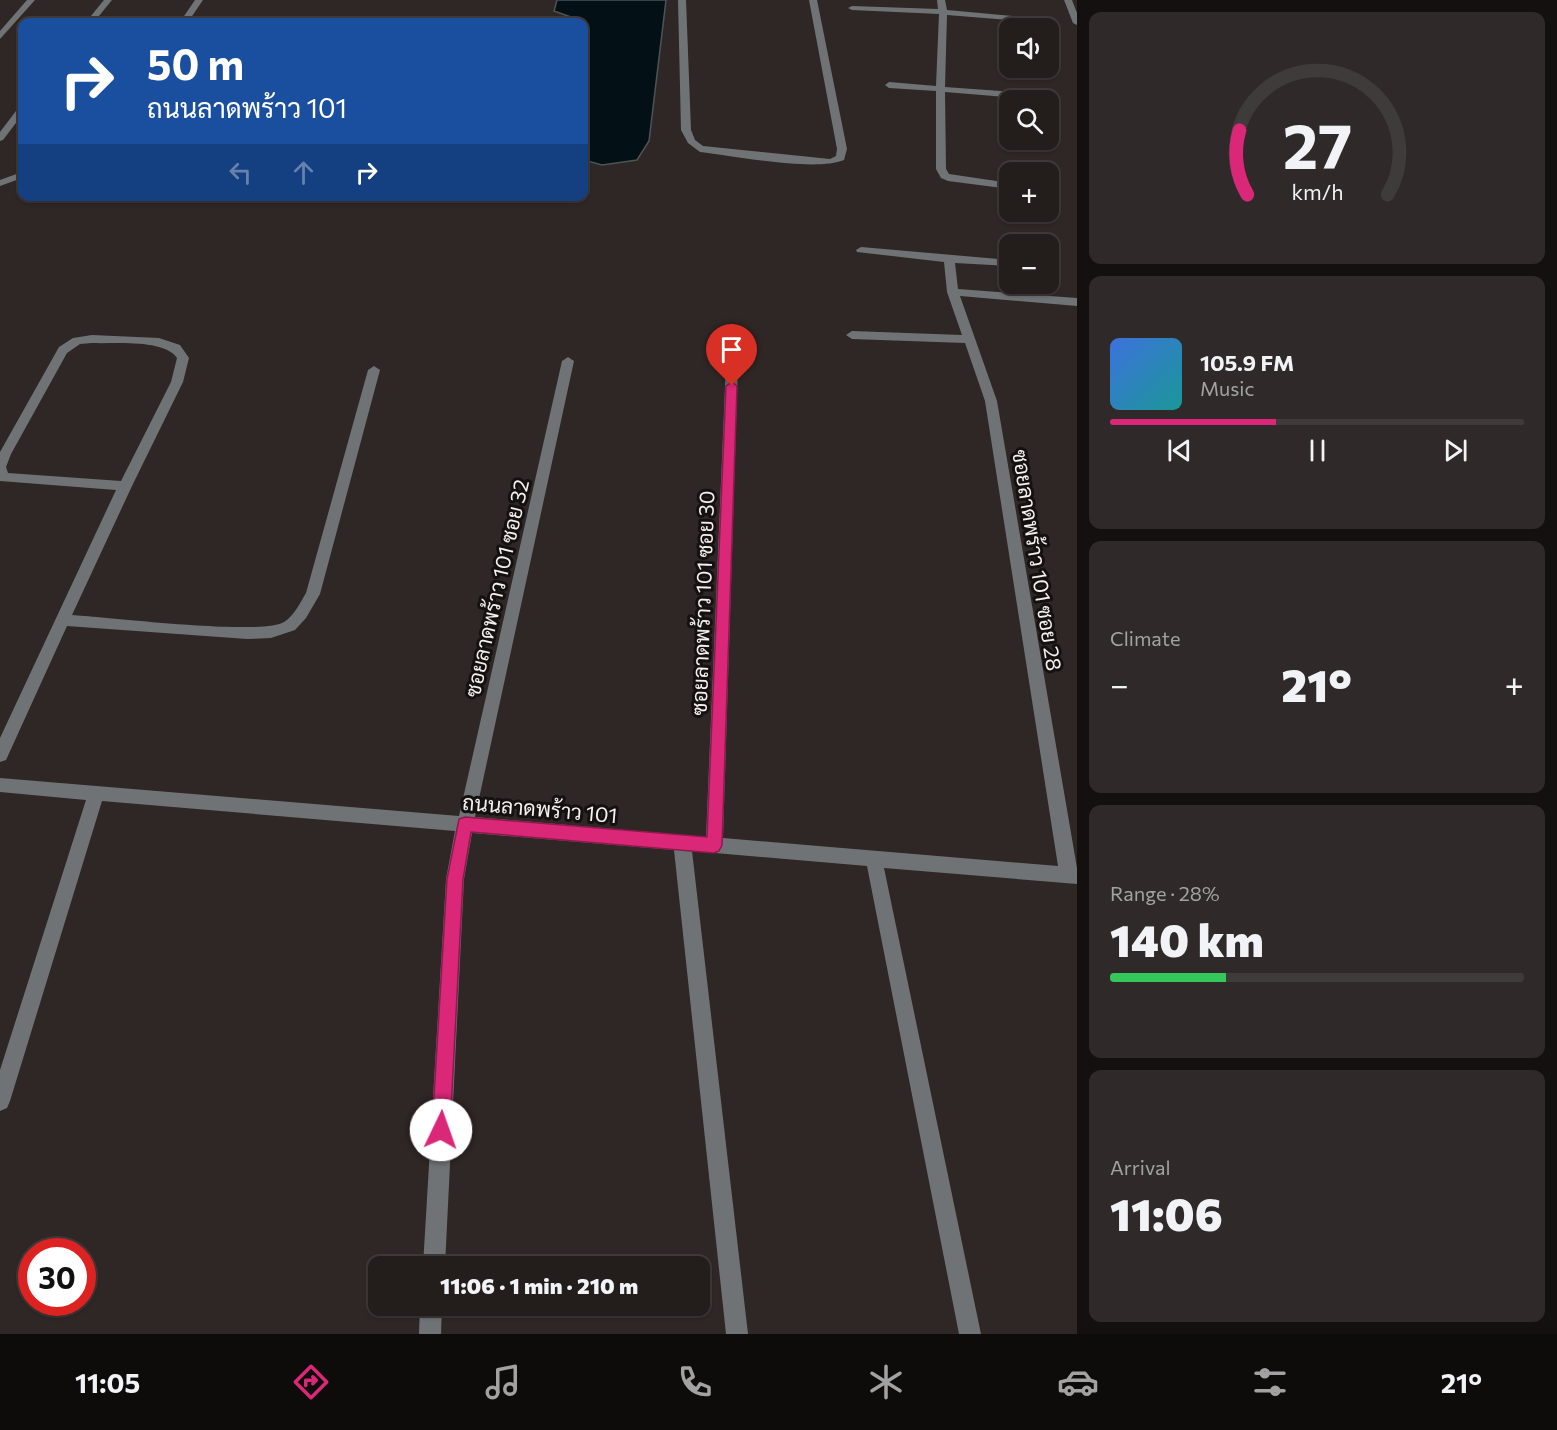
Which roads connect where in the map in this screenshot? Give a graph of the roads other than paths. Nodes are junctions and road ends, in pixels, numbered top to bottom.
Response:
1 (31, 0) edge
2 (108, 0) edge
3 (199, 0) edge
4 (682, 0) edge
5 (813, 0) edge
6 (941, 0) edge
7 (1068, 0) edge
8 (852, 8) dead end
9 (943, 12) junction
10 (93, 18) edge
11 (187, 18) edge
12 (1010, 18) edge
13 (1077, 23) edge
14 (0, 36) edge
15 (889, 85) dead end
16 (939, 88) junction
17 (999, 93) edge
18 (18, 114) edge
19 (0, 138) edge
20 (18, 177) edge
21 (0, 183) edge
22 (999, 185) edge
23 (861, 250) dead end
24 (949, 259) junction
25 (999, 262) edge
26 (953, 292) junction
27 (1077, 302) edge
28 (852, 335) dead end
29 (970, 339) junction
30 (568, 361) dead end
31 (732, 363) dead end
32 (374, 370) dead end
33 (124, 486) junction
34 (63, 620) junction
35 (0, 755) edge
36 (0, 785) edge
37 (96, 793) junction
38 (465, 824) junction
39 (682, 842) junction
40 (714, 845) junction
41 (874, 859) junction
42 (1073, 876) edge
43 (0, 1101) edge
44 (435, 1256) edge
45 (431, 1316) edge
46 (430, 1334) edge
47 (737, 1334) edge
48 (970, 1334) edge

1 - 14 street
2 - 10 street
3 - 11 street
4 - 5 street
6 - 9 street
7 - 13 street
8 - 9 street
9 - 12 street
9 - 16 street
15 - 16 street
16 - 17 street
16 - 22 street
18 - 19 street
20 - 21 street
23 - 24 street
24 - 25 street
24 - 26 street, ซอยลาดพร้าว 101 ซอย 28
26 - 27 street
26 - 29 street, ซอยลาดพร้าว 101 ซอย 28
28 - 29 street
29 - 42 street, ซอยลาดพร้าว 101 ซอย 28
30 - 38 street, ซอยลาดพร้าว 101 ซอย 32
31 - 40 street, ซอยลาดพร้าว 101 ซอย 30
32 - 34 street
33 - 33 street
33 - 34 street
34 - 35 street
36 - 37 street, ถนนลาดพร้าว 101
37 - 38 street, ถนนลาดพร้าว 101
37 - 43 street
38 - 39 street, ถนนลาดพร้าว 101
38 - 44 street, ซอยลาดพร้าว 101 ซอย 32
39 - 40 street, ถนนลาดพร้าว 101
39 - 47 street
40 - 41 street, ถนนลาดพร้าว 101
41 - 42 street, ถนนลาดพร้าว 101
41 - 48 street
45 - 46 street

